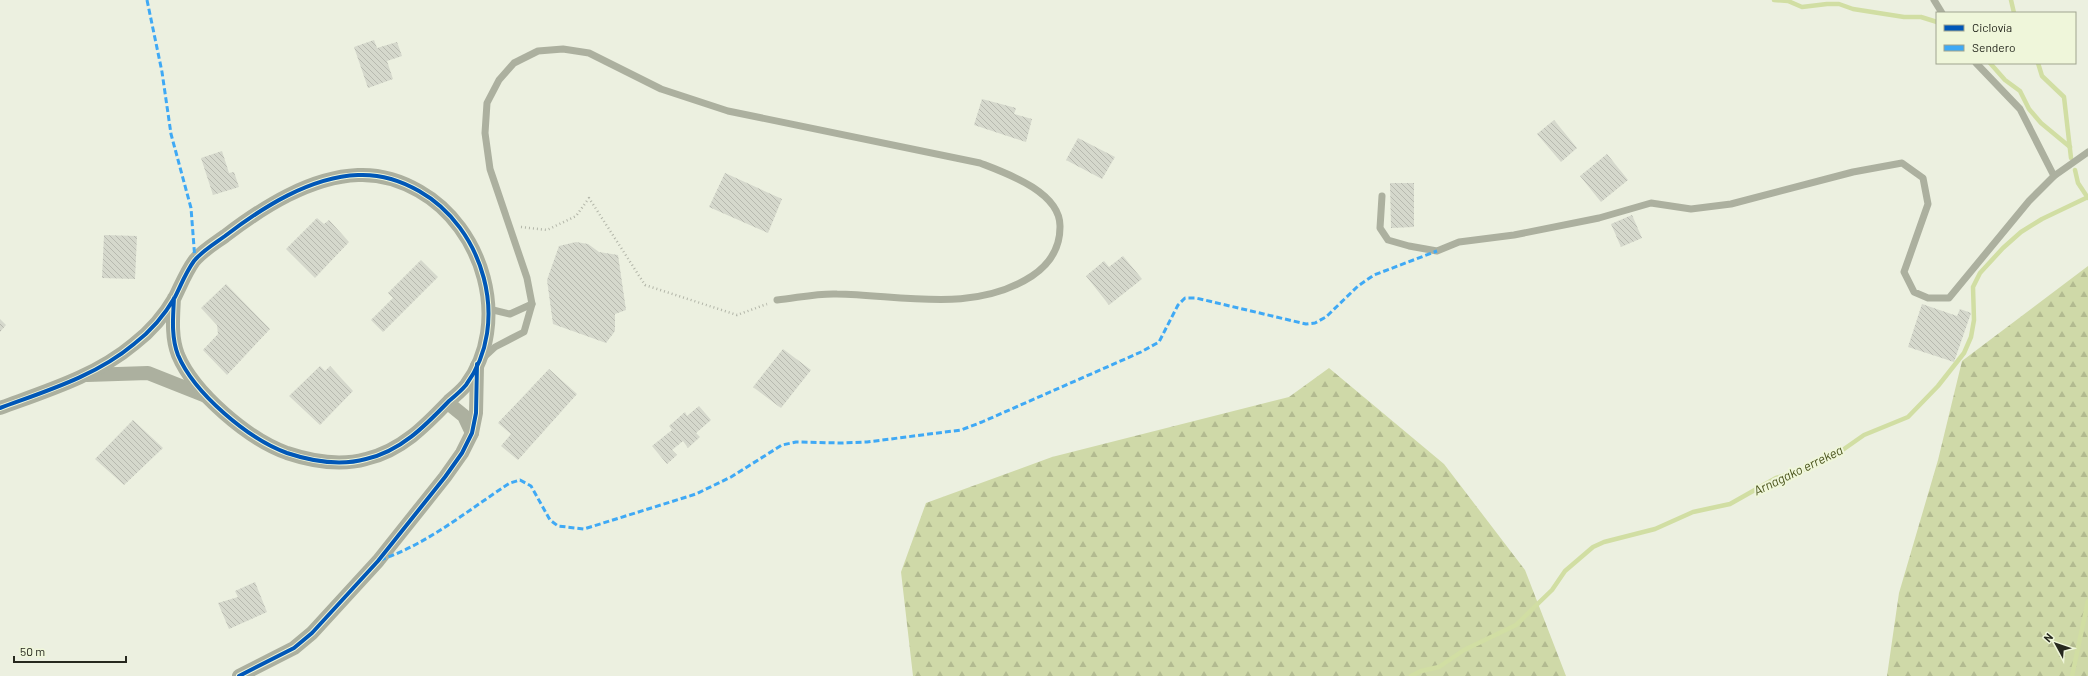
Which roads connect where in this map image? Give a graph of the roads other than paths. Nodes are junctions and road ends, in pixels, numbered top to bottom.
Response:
1 (1934, 0) edge
2 (1941, 12) edge
3 (1977, 64) edge
4 (2088, 152) edge
5 (2054, 176) junction
6 (1382, 196) dead end
7 (174, 298) junction
8 (777, 300) road end
9 (532, 304) junction
10 (489, 308) junction
11 (477, 363) junction
12 (87, 375) junction
13 (208, 397) junction
14 (448, 403) junction
15 (0, 408) edge
16 (472, 433) junction
17 (239, 676) edge

1 - 2 lane
3 - 5 lane
4 - 5 lane
5 - 6 lane
7 - 10 street
7 - 12 street
7 - 13 street
8 - 9 lane
9 - 10 lane
9 - 11 lane
10 - 11 street
11 - 14 street
11 - 16 street
12 - 13 street
12 - 15 street
13 - 14 street
14 - 16 street
16 - 17 street

